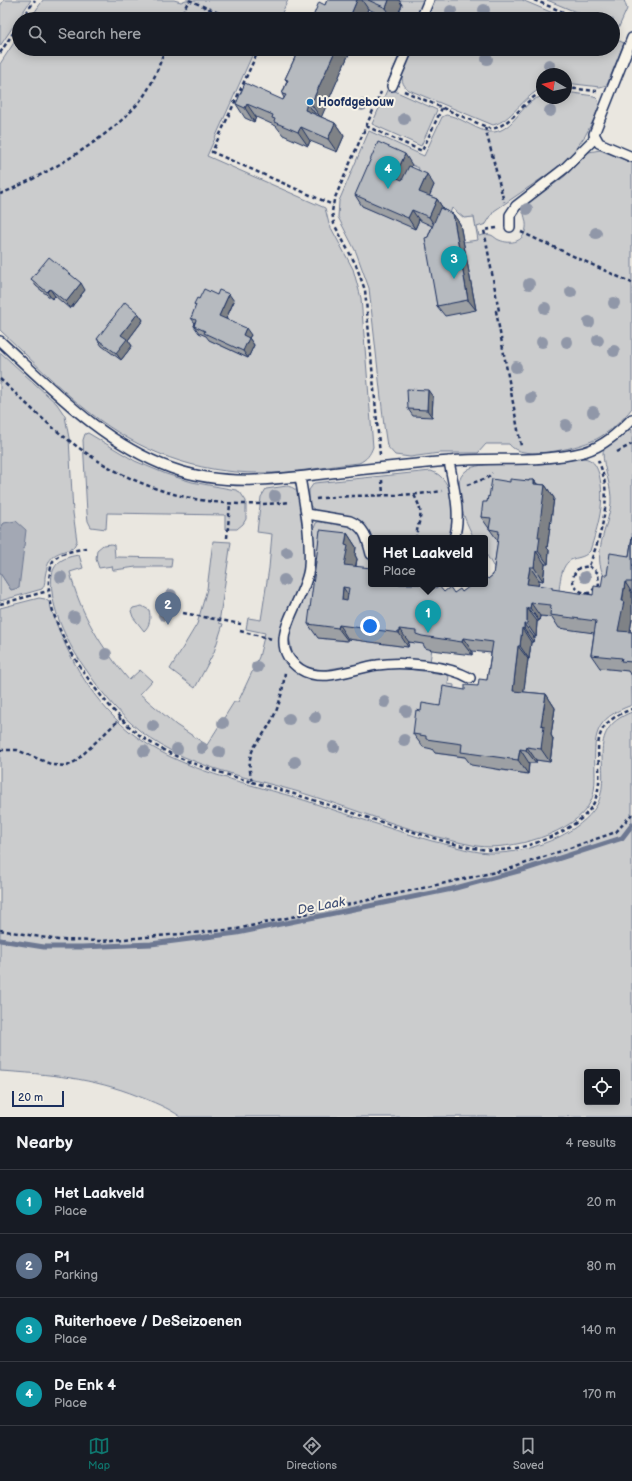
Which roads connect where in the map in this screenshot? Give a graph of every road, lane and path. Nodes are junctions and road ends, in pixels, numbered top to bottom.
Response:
1 (35, 0) edge
2 (189, 0) edge
3 (429, 0) edge
4 (534, 0) edge
5 (27, 12) edge
6 (183, 12) edge
7 (216, 12) edge
8 (424, 12) edge
9 (563, 12) edge
10 (12, 35) edge
11 (632, 38) edge
12 (0, 53) edge
13 (162, 56) edge
14 (256, 56) edge
15 (405, 56) edge
16 (392, 86) junction
17 (572, 88) edge
18 (609, 94) junction
19 (536, 95) edge
20 (442, 108) junction
21 (366, 126) junction
22 (485, 127) junction
23 (595, 138) junction
24 (632, 157) edge
25 (0, 194) edge
26 (333, 205) junction
27 (510, 225) junction
28 (632, 283) edge
29 (0, 341) edge
30 (632, 419) edge
31 (593, 448) junction
32 (524, 459) junction
33 (450, 461) junction
34 (382, 467) junction
35 (300, 477) junction
36 (414, 495) dead end
37 (230, 504) dead end
38 (307, 514) junction
39 (417, 535) edge
40 (455, 535) edge
41 (227, 538) dead end
42 (368, 541) edge
43 (86, 548) dead end
44 (590, 566) junction
45 (48, 591) junction
46 (0, 604) edge
47 (182, 613) dead end
48 (241, 624) dead end
49 (240, 631) dead end
50 (284, 642) junction
51 (287, 654) junction
52 (470, 678) dead end
53 (632, 709) edge
54 (121, 718) junction
55 (0, 750) edge
56 (252, 782) junction
57 (632, 814) edge
58 (0, 930) edge

1 - 5 path
2 - 6 path
2 - 7 path
3 - 8 lane
4 - 9 path
10 - 12 path
11 - 18 lane
13 - 25 path
14 - 26 path
15 - 16 lane
16 - 20 path
16 - 21 path
17 - 18 path
18 - 23 lane
19 - 22 path
20 - 21 path
20 - 22 path
21 - 26 path
22 - 27 path
23 - 24 lane
23 - 27 lane
26 - 34 path
27 - 28 path
27 - 32 path
29 - 35 lane
30 - 31 lane
31 - 32 lane
31 - 44 path
32 - 33 lane
33 - 34 lane
33 - 40 lane
34 - 35 lane
35 - 38 lane
36 - 39 path
37 - 41 path
38 - 42 lane
38 - 50 lane
43 - 45 path
44 - 44 path
45 - 46 path
45 - 54 path
47 - 48 path
49 - 50 path
50 - 51 lane
51 - 52 lane
51 - 56 path
53 - 56 path
54 - 55 path
54 - 56 path
57 - 58 path

